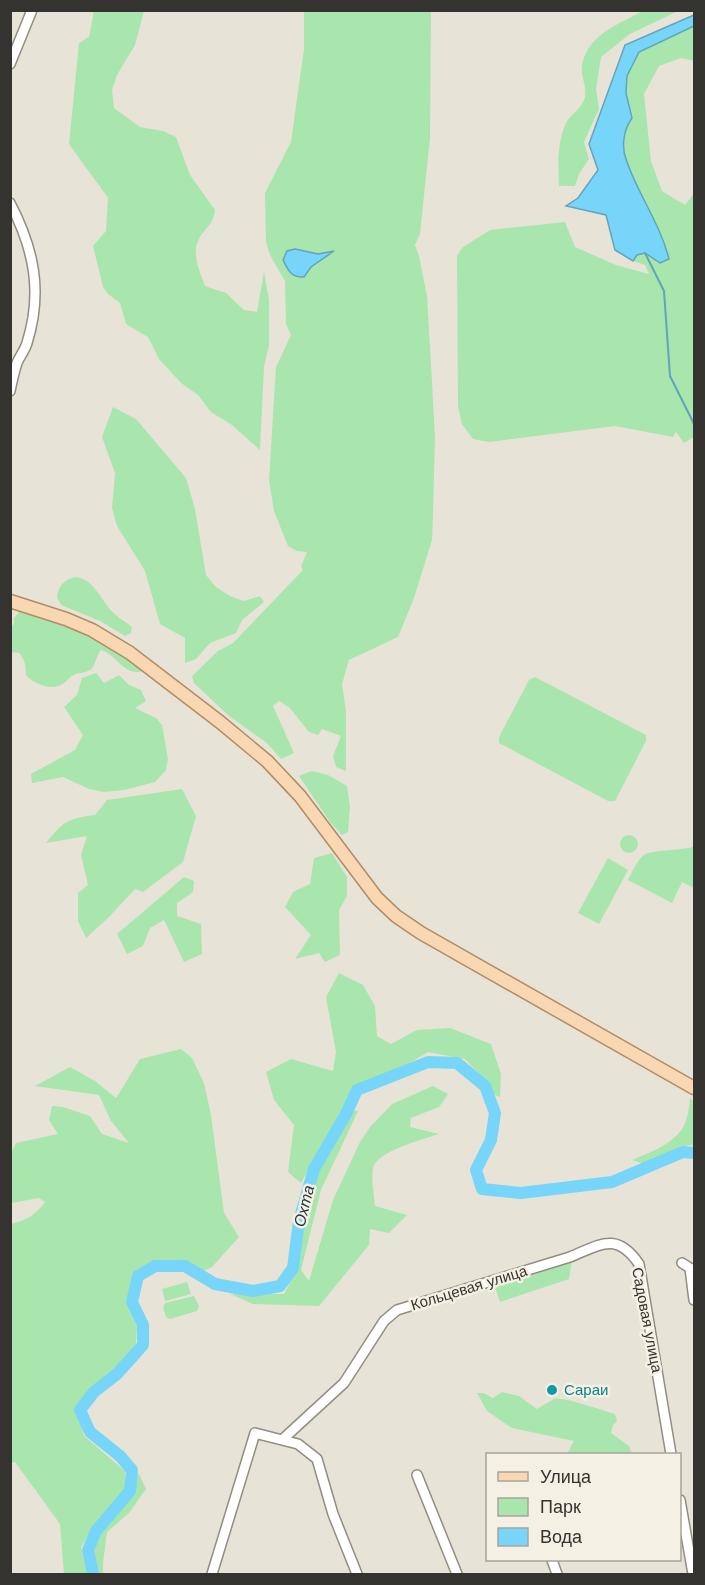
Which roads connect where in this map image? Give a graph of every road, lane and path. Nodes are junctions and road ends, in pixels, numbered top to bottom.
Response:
1 (32, 10) edge
2 (10, 64) edge
3 (10, 203) edge
4 (10, 391) edge
5 (10, 601) edge
6 (694, 1088) edge
7 (570, 1257) joint
8 (682, 1263) dead end
9 (694, 1299) edge
10 (283, 1439) junction
11 (672, 1453) edge
12 (417, 1475) dead end
13 (681, 1506) edge
14 (212, 1575) edge
15 (357, 1575) edge
16 (457, 1575) edge
17 (693, 1575) edge

1 - 2 street
3 - 4 street
5 - 6 main road
7 - 10 street, Кольцевая улица
7 - 11 street, Садовая улица
8 - 9 street
10 - 14 street
10 - 15 street
12 - 16 street
13 - 17 street

